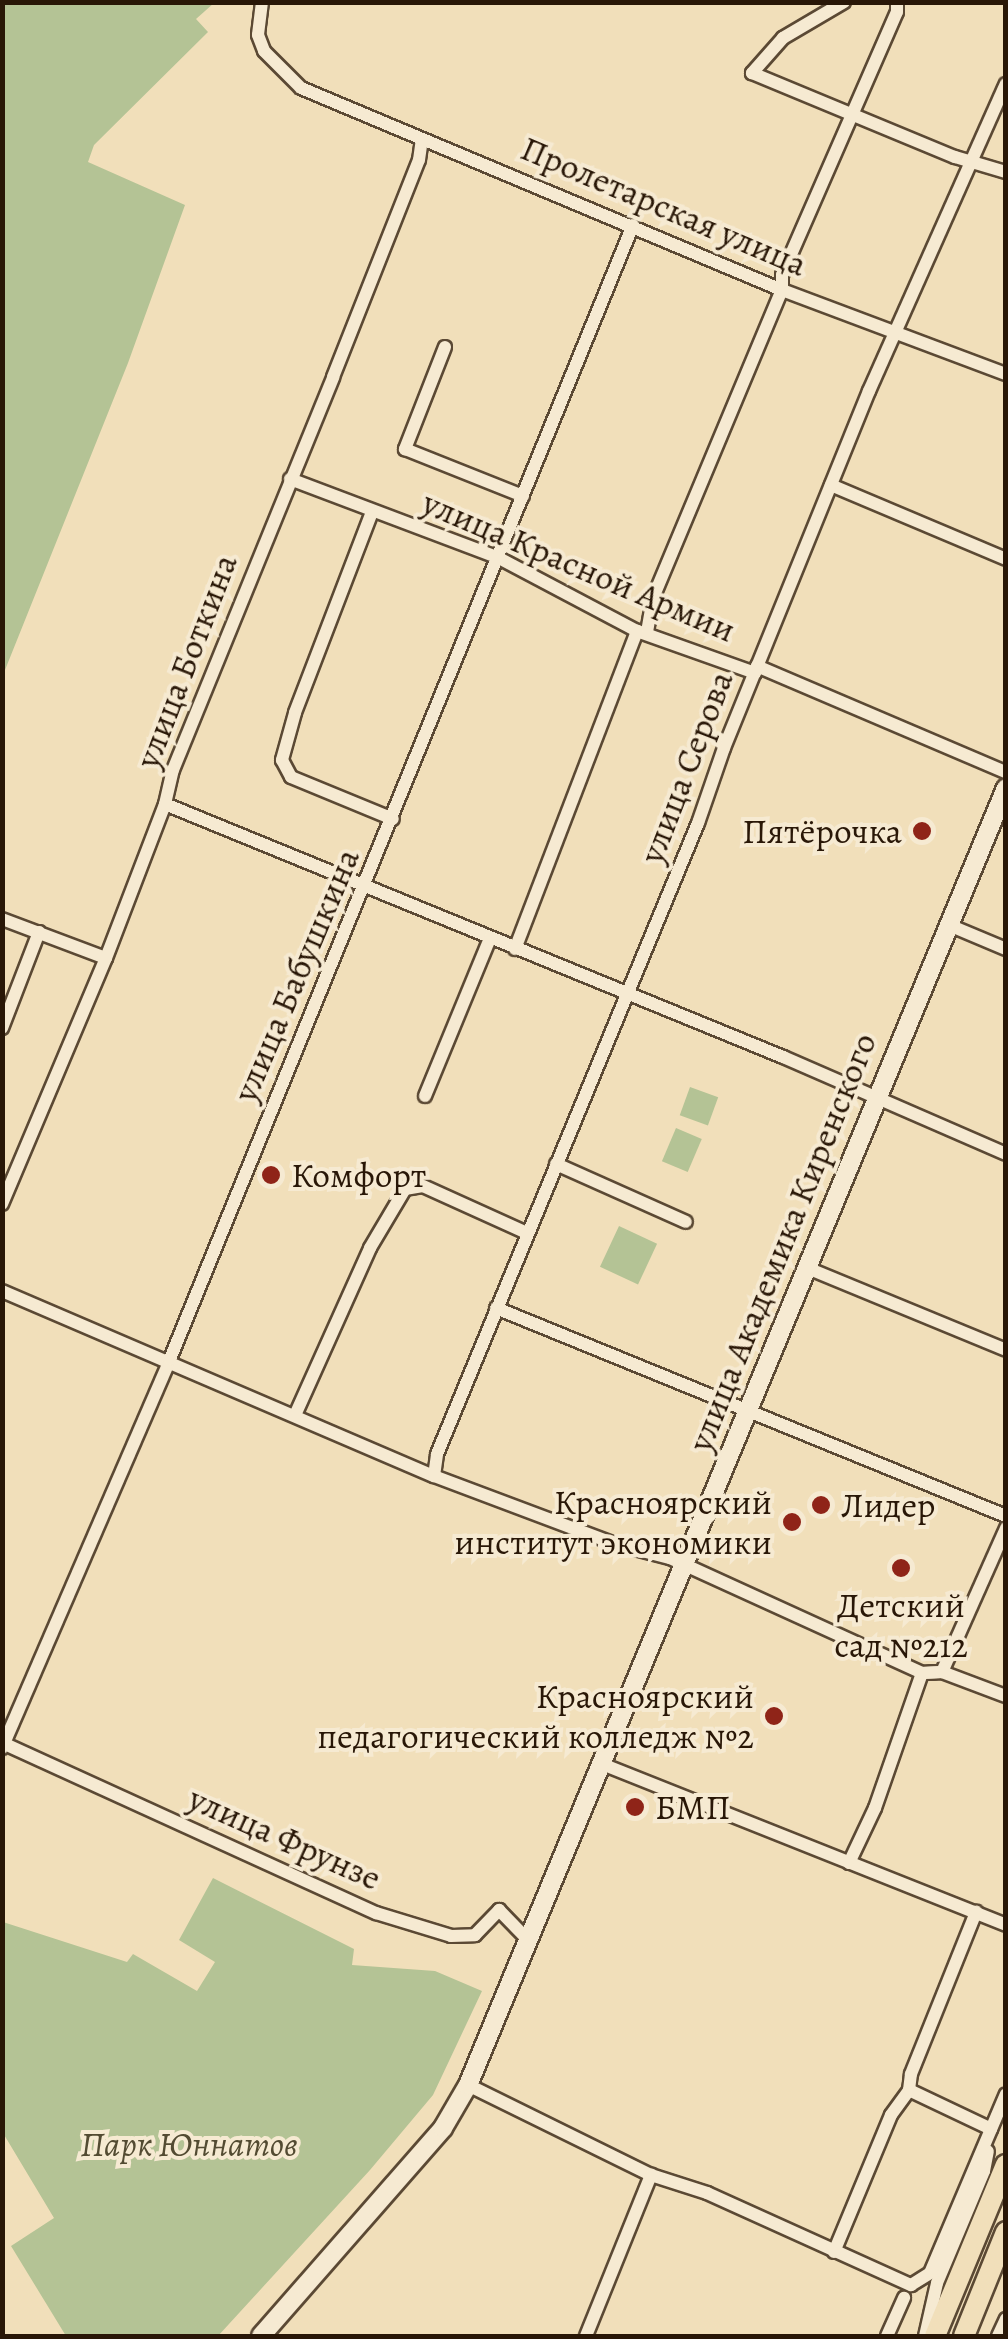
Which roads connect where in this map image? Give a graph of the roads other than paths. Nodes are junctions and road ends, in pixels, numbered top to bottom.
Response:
1 (262, 2) edge
2 (844, 2) edge
3 (897, 2) edge
4 (1006, 84) edge
5 (851, 113) junction
6 (422, 139) junction
7 (974, 163) junction
8 (1006, 172) edge
9 (632, 224) junction
10 (782, 290) junction
11 (895, 333) junction
12 (445, 347) dead end
13 (1006, 374) edge
14 (290, 478) junction
15 (831, 485) junction
16 (523, 496) junction
17 (372, 512) junction
18 (498, 558) junction
19 (1006, 559) edge
20 (642, 631) junction
21 (756, 670) junction
22 (1006, 772) edge
23 (1006, 788) edge
24 (166, 804) junction
25 (999, 817) edge
26 (394, 819) junction
27 (366, 884) junction
28 (2, 918) edge
29 (948, 924) junction
30 (40, 932) junction
31 (490, 938) junction
32 (515, 949) junction
33 (1006, 949) edge
34 (106, 958) junction
35 (624, 994) junction
36 (2, 1028) edge
37 (426, 1096) dead end
38 (876, 1097) junction
39 (1006, 1154) edge
40 (556, 1164) junction
41 (2, 1204) edge
42 (686, 1222) dead end
43 (528, 1233) junction
44 (805, 1267) junction
45 (2, 1291) edge
46 (496, 1308) junction
47 (1006, 1350) edge
48 (170, 1359) junction
49 (748, 1410) junction
50 (296, 1414) junction
51 (434, 1476) junction
52 (1006, 1516) edge
53 (1006, 1528) edge
54 (684, 1566) junction
55 (942, 1672) junction
56 (922, 1674) junction
57 (1006, 1696) edge
58 (4, 1746) edge
59 (602, 1764) junction
60 (849, 1863) junction
61 (976, 1912) junction
62 (1006, 1925) edge
63 (529, 1941) junction
64 (468, 2084) junction
65 (910, 2090) junction
66 (1006, 2094) edge
67 (991, 2128) junction
68 (1006, 2165) edge
69 (651, 2174) junction
70 (1006, 2232) edge
71 (834, 2252) junction
72 (904, 2298) dead end
73 (261, 2336) edge
74 (586, 2336) edge
75 (887, 2336) edge
76 (925, 2336) edge
77 (935, 2336) edge
78 (964, 2336) edge

1 - 6 street, Пролетарская улица
2 - 5 street
3 - 5 street
4 - 7 street, улица Серова
5 - 7 street
5 - 10 street
6 - 9 street, Пролетарская улица
6 - 14 street, улица Боткина
7 - 8 street
7 - 11 street, улица Серова
9 - 10 street, Пролетарская улица
9 - 16 street, улица Бабушкина
10 - 11 street, Пролетарская улица
10 - 20 street
11 - 13 street, Пролетарская улица
11 - 15 street, улица Серова
12 - 16 street
14 - 17 street, улица Красной Армии
14 - 24 street, улица Боткина
15 - 19 street
15 - 21 street, улица Серова
16 - 18 street, улица Бабушкина
17 - 18 street, улица Красной Армии
17 - 26 street
18 - 20 street, улица Красной Армии
18 - 26 street, улица Бабушкина
20 - 21 street, улица Красной Армии
20 - 32 street
21 - 22 street, улица Красной Армии
21 - 35 street, улица Серова
23 - 25 main road, улица Академика Киренского
24 - 27 street
24 - 34 street, улица Боткина
25 - 29 main road, улица Академика Киренского
26 - 27 street, улица Бабушкина
27 - 31 street
27 - 48 street, улица Бабушкина
28 - 30 street
29 - 33 street
29 - 38 main road, улица Академика Киренского
30 - 34 street
30 - 36 street
31 - 32 street
31 - 37 street
32 - 35 street
34 - 41 street, улица Боткина
35 - 38 street
35 - 40 street, улица Серова
38 - 39 street
38 - 44 main road, улица Академика Киренского
40 - 42 street
40 - 43 street, улица Серова
43 - 46 street, улица Серова
43 - 50 street
44 - 47 street
44 - 49 main road, улица Академика Киренского
45 - 48 street
46 - 49 street
46 - 51 street, улица Серова
48 - 50 street
48 - 58 street, улица Бабушкина
49 - 52 street
49 - 54 main road, улица Академика Киренского
50 - 51 street
51 - 54 street
53 - 55 street
54 - 56 street
54 - 59 main road, улица Академика Киренского
55 - 56 street
55 - 57 street
56 - 60 street
58 - 63 street, улица Фрунзе
59 - 60 street
59 - 63 main road, улица Академика Киренского
60 - 61 street
61 - 62 street
61 - 65 street
63 - 64 main road, улица Академика Киренского
64 - 69 street
64 - 73 main road, улица Академика Киренского
65 - 67 street
65 - 71 street
66 - 67 street
67 - 71 street
67 - 76 street
68 - 77 main road
69 - 71 street
69 - 74 street
70 - 78 main road
72 - 75 street

